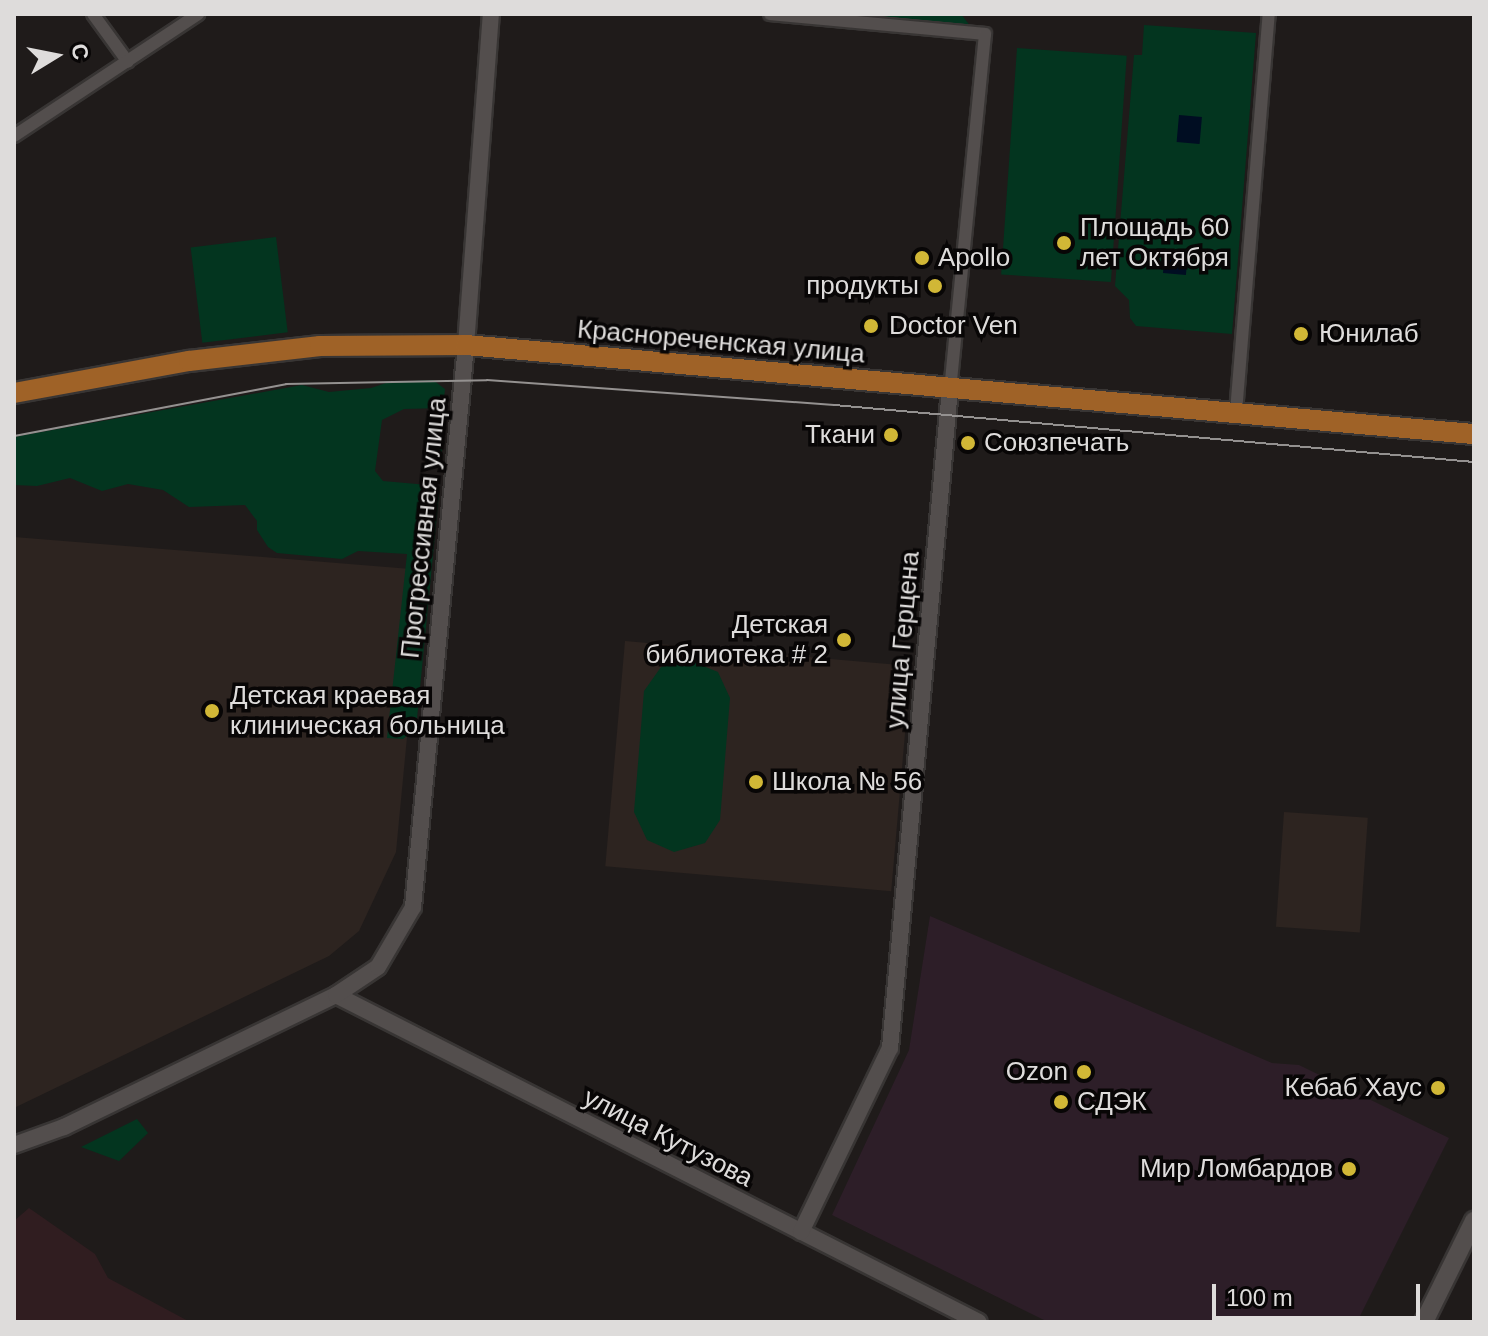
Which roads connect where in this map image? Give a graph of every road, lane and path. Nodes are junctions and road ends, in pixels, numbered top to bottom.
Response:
1 (93, 14) edge
2 (198, 14) edge
3 (491, 14) edge
4 (770, 14) edge
5 (1269, 14) edge
6 (128, 62) junction
7 (14, 136) edge
8 (466, 345) junction
9 (950, 389) junction
10 (14, 393) edge
11 (1236, 412) junction
12 (1474, 434) edge
13 (336, 995) junction
14 (14, 1145) edge
15 (1474, 1221) edge
16 (801, 1232) junction
17 (979, 1322) edge
18 (1424, 1322) edge

1 - 6 street
2 - 6 street
3 - 8 street, Прогрессивная улица
4 - 9 street, улица Герцена
5 - 11 street
6 - 7 street
8 - 9 main road, Краснореченская улица
8 - 10 main road, Краснореченская улица
8 - 13 street, Прогрессивная улица
9 - 11 main road, Краснореченская улица
9 - 16 street, улица Герцена
11 - 12 main road, Краснореченская улица
13 - 14 street, Прогрессивная улица
13 - 16 street, улица Кутузова
15 - 18 main road
16 - 17 street, улица Кутузова

